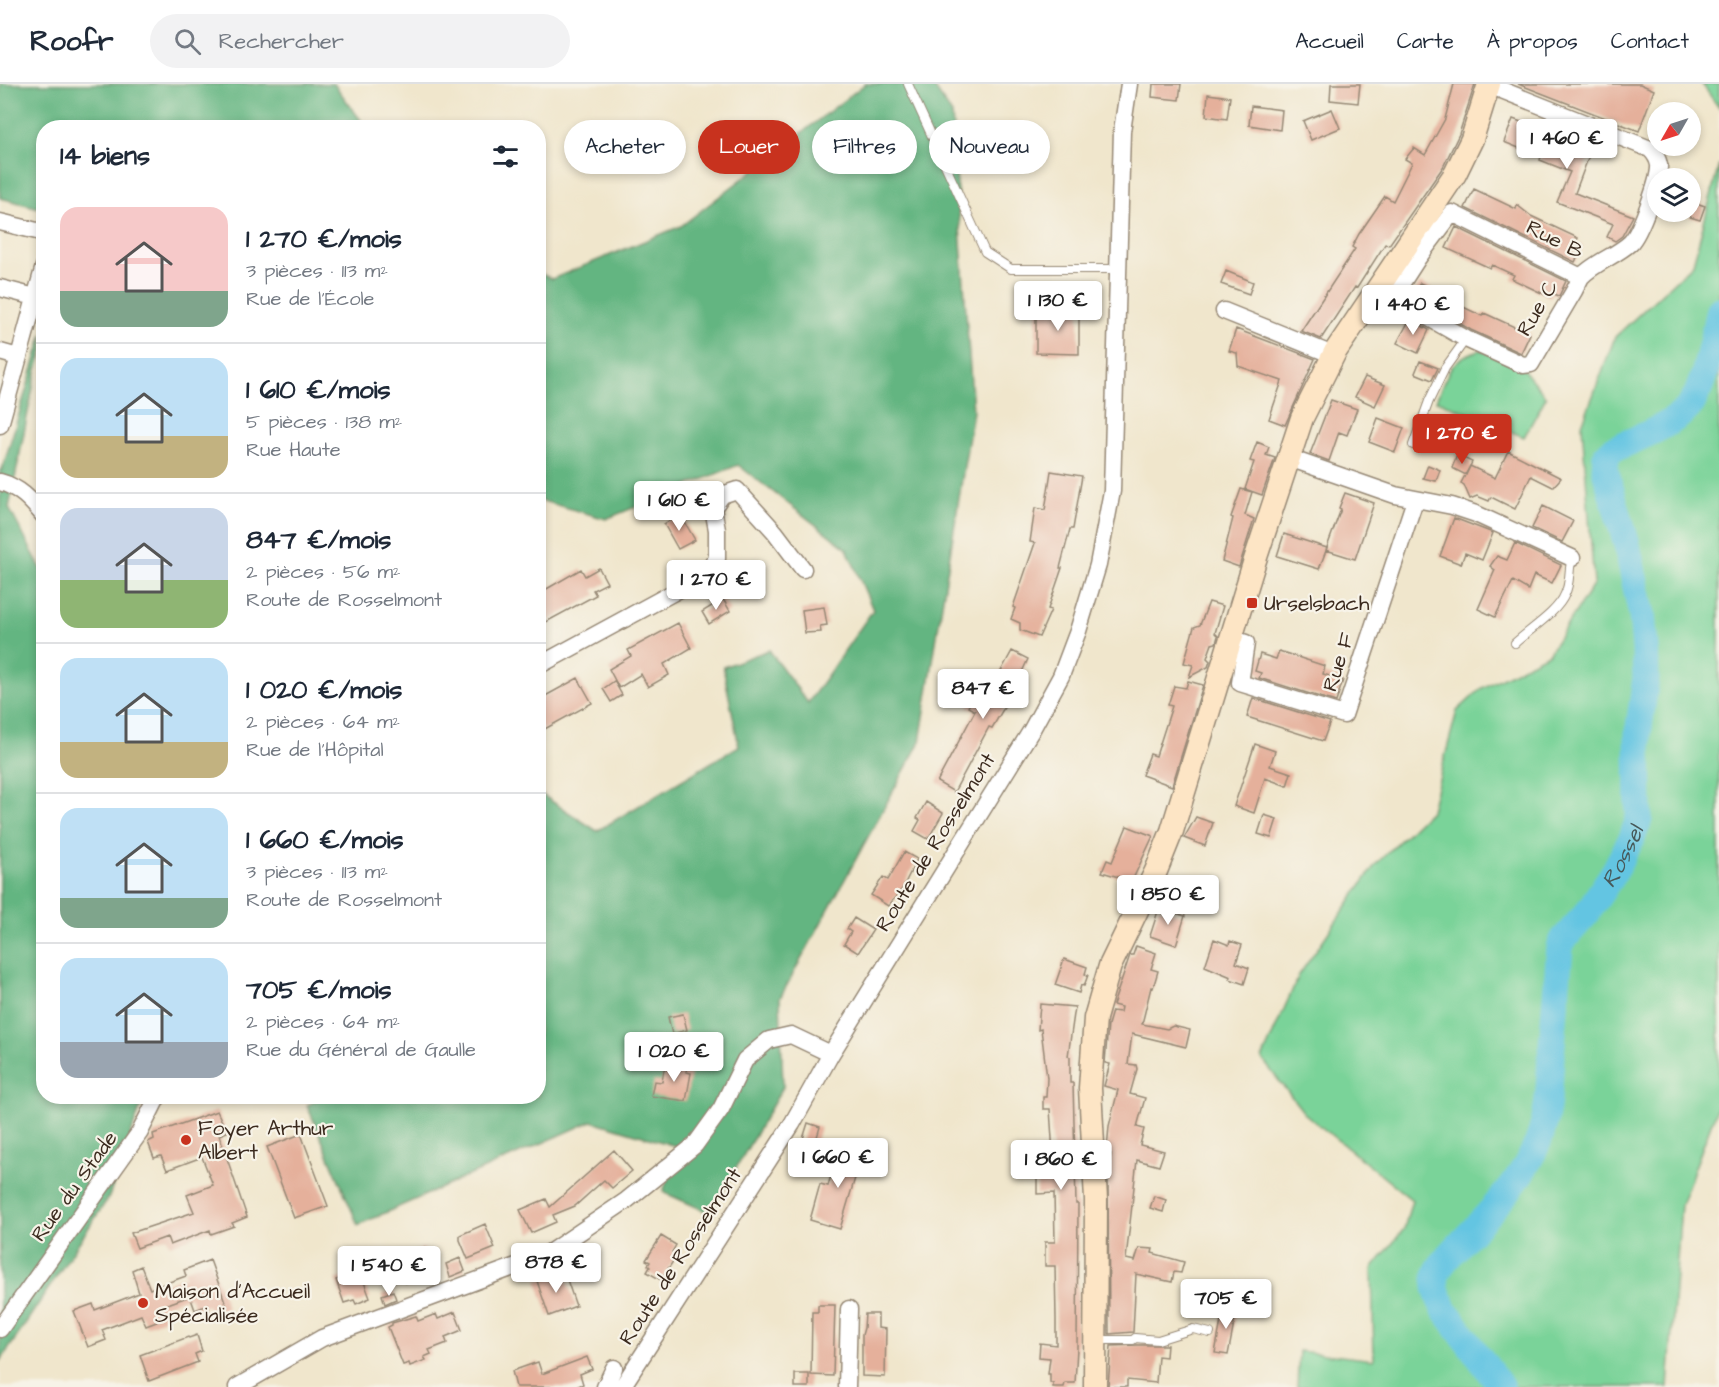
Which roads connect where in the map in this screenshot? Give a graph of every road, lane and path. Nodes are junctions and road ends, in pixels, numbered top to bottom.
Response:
1 (908, 84) edge
2 (1129, 84) edge
3 (1489, 84) edge
4 (0, 222) edge
5 (36, 231) edge
6 (1411, 253) junction
7 (1117, 269) junction
8 (1581, 277) junction
9 (0, 288) edge
10 (36, 291) edge
11 (34, 297) junction
12 (1224, 311) dead end
13 (1466, 339) junction
14 (0, 352) edge
15 (1333, 355) junction
16 (18, 357) junction
17 (1, 421) edge
18 (1413, 445) dead end
19 (1289, 458) junction
20 (0, 482) edge
21 (1415, 500) junction
22 (36, 506) edge
23 (1572, 558) joint
24 (802, 569) dead end
25 (1231, 638) junction
26 (1515, 643) dead end
27 (546, 662) edge
28 (831, 1054) junction
29 (154, 1104) edge
30 (849, 1309) dead end
31 (0, 1329) edge
32 (1210, 1333) dead end
33 (1094, 1340) junction
34 (614, 1368) dead end
35 (237, 1387) edge
36 (604, 1387) edge
37 (622, 1387) edge
38 (847, 1387) edge
39 (1095, 1387) edge

1 - 7 lane
2 - 7 street, Route de Rosselmont
3 - 6 main road
3 - 8 street, Rue B
4 - 5 street
6 - 8 street, Rue B
6 - 13 street, Rue C
6 - 15 main road
7 - 28 street, Route de Rosselmont
8 - 13 street, Rue C
9 - 11 street
10 - 11 street
11 - 16 street
12 - 15 street
13 - 18 lane
14 - 16 street
15 - 19 main road
16 - 17 street
19 - 21 street
19 - 25 main road
20 - 22 street
21 - 23 street
21 - 25 street, Rue F
23 - 26 lane
24 - 27 street
25 - 33 main road
28 - 35 street
28 - 37 street, Route de Rosselmont
29 - 31 street, Rue du Stade
30 - 38 street
32 - 33 lane
33 - 39 main road
34 - 36 street

